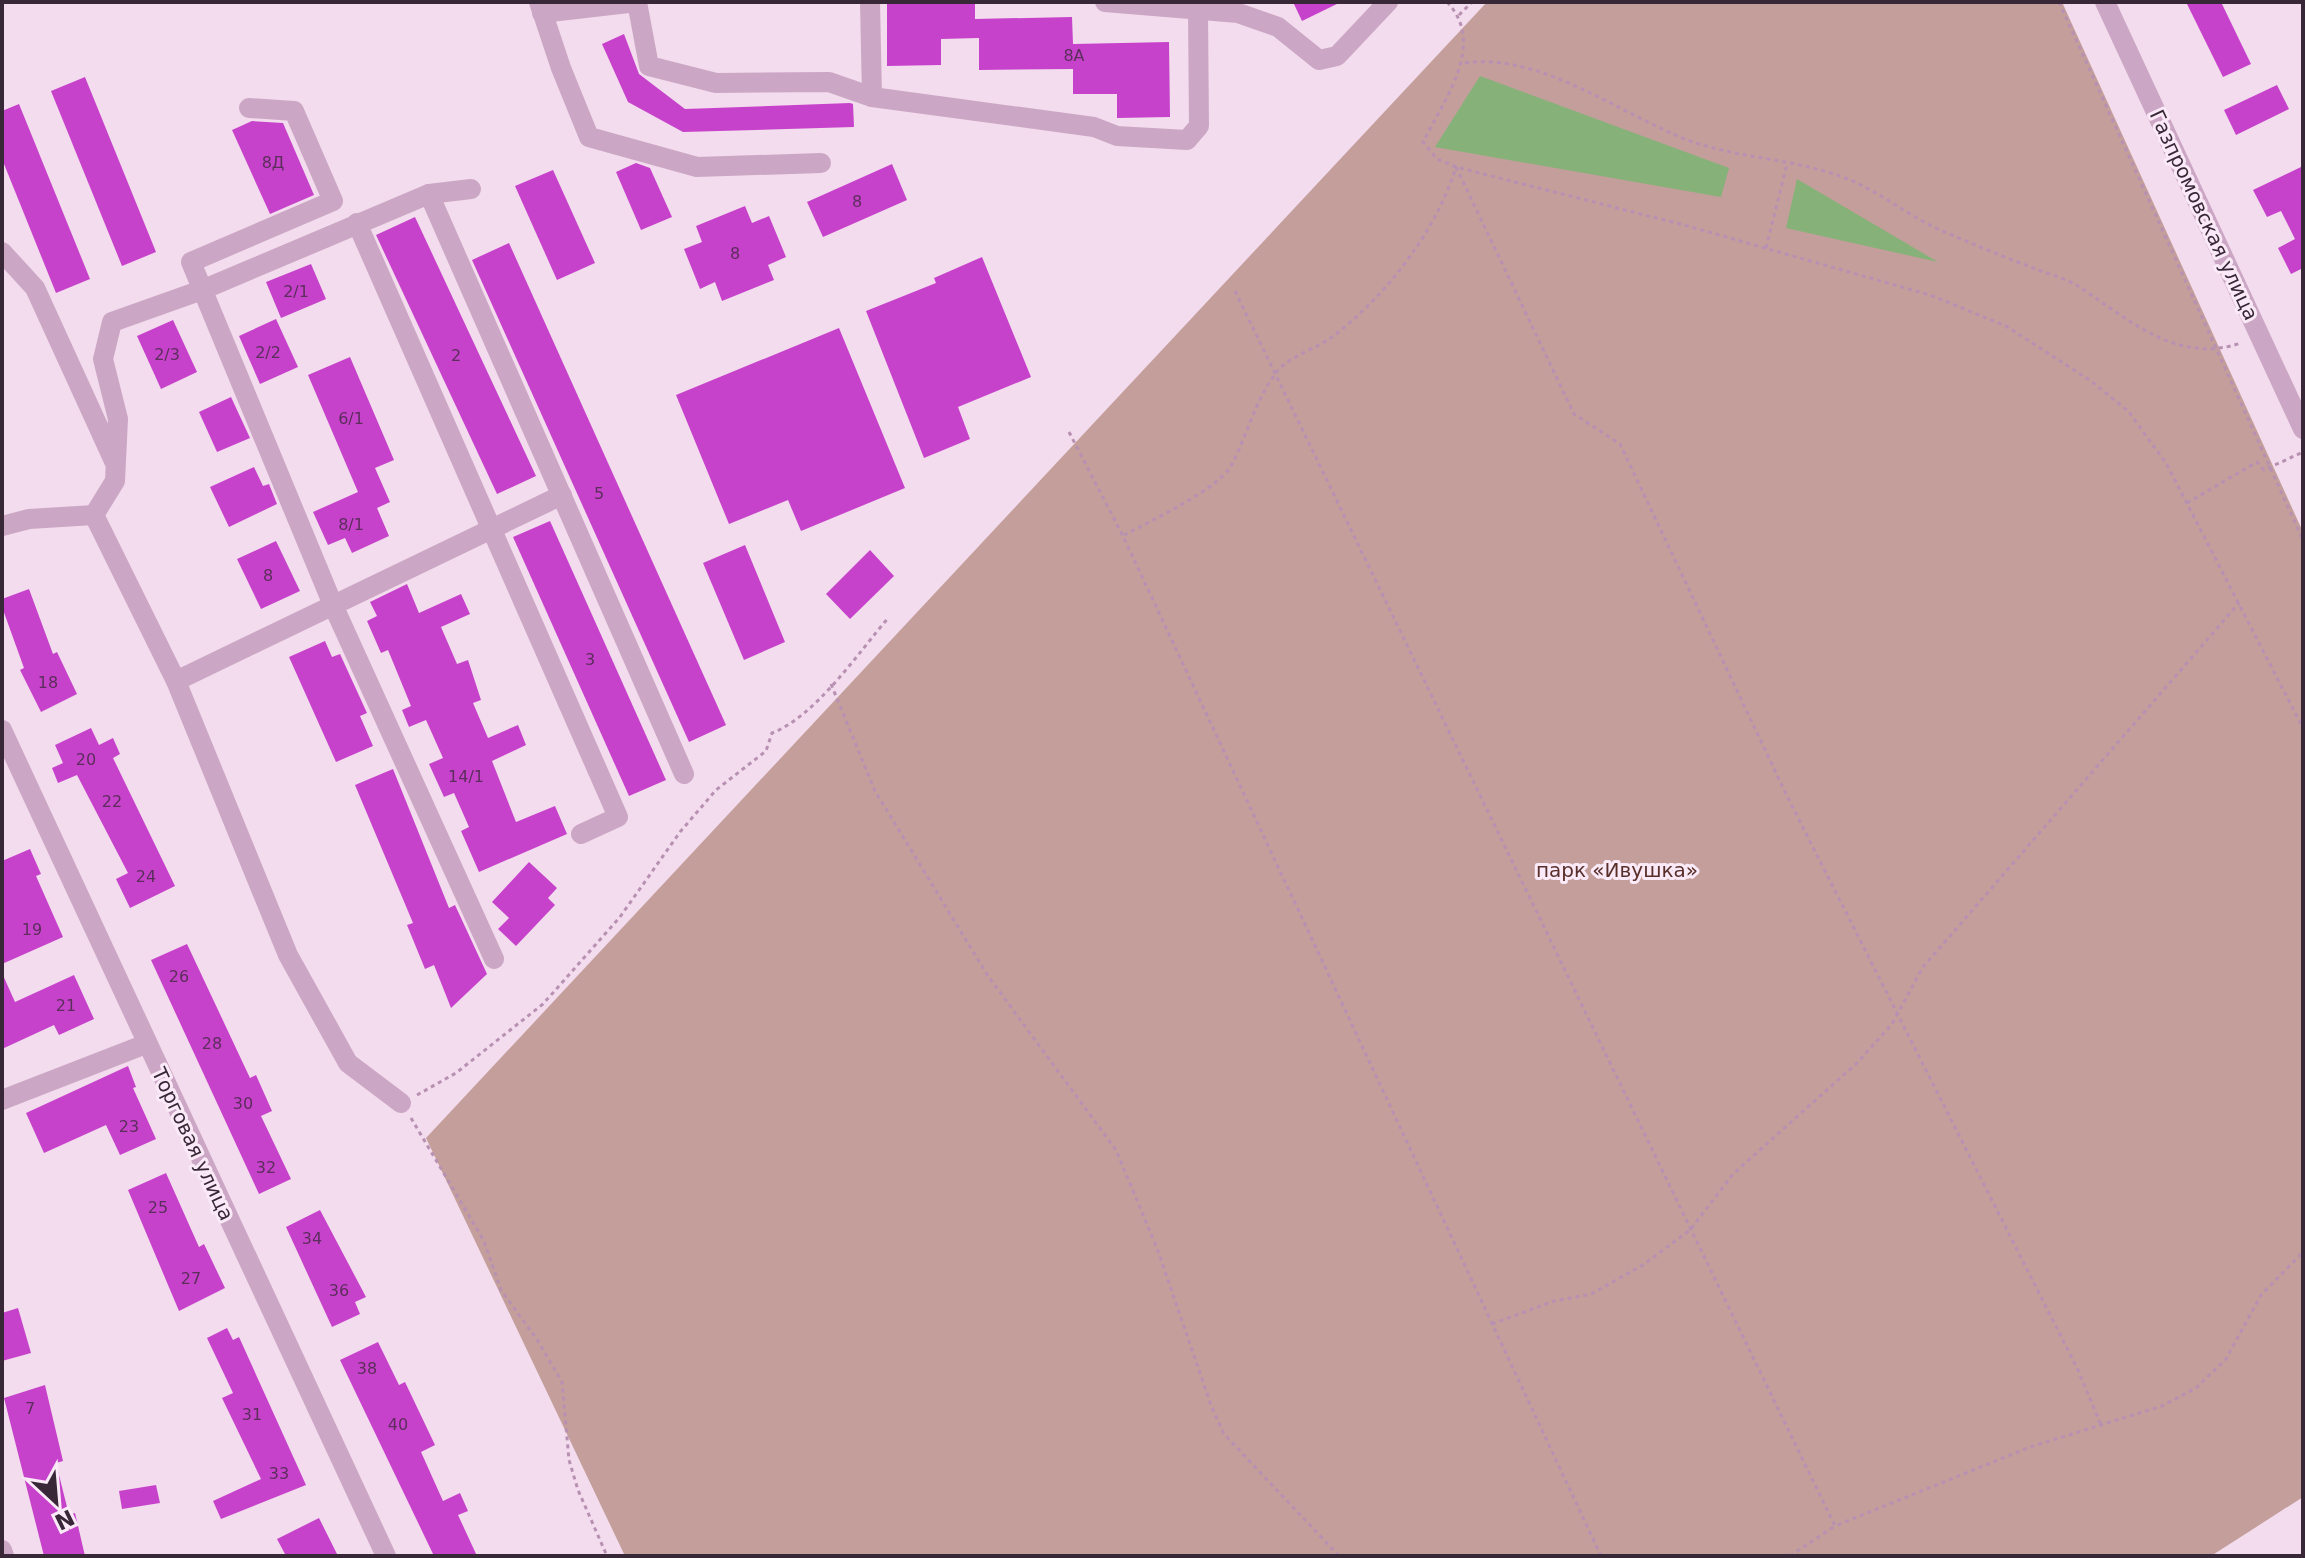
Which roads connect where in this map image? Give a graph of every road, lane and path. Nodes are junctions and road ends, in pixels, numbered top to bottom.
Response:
1 (637, 2) edge
2 (870, 2) edge
3 (1105, 2) edge
4 (1388, 2) edge
5 (1447, 2) edge
6 (1472, 2) edge
7 (2059, 2) edge
8 (2105, 2) edge
9 (540, 8) edge
10 (1198, 11) junction
11 (1459, 15) junction
12 (1464, 63) junction
13 (872, 97) junction
14 (249, 108) dead end
15 (821, 163) dead end
16 (1787, 164) junction
17 (1456, 167) junction
18 (471, 189) dead end
19 (429, 194) junction
20 (357, 223) junction
21 (1766, 248) junction
22 (2, 252) edge
23 (202, 290) junction
24 (1235, 291) dead end
25 (2260, 337) junction
26 (2219, 351) junction
27 (1277, 370) junction
28 (2303, 429) edge
29 (1069, 432) dead end
30 (2303, 452) edge
31 (116, 465) junction
32 (2270, 468) junction
33 (562, 495) junction
34 (2187, 503) junction
35 (94, 515) junction
36 (2, 526) edge
37 (490, 531) junction
38 (1123, 536) junction
39 (2303, 540) edge
40 (2239, 603) junction
41 (333, 605) junction
42 (889, 617) dead end
43 (176, 681) junction
44 (831, 684) junction
45 (2303, 728) edge
46 (2, 730) edge
47 (684, 774) dead end
48 (581, 834) dead end
49 (494, 959) dead end
50 (1899, 1012) junction
51 (146, 1044) junction
52 (2, 1100) edge
53 (401, 1103) junction
54 (1690, 1230) junction
55 (2303, 1252) edge
56 (1492, 1324) junction
57 (2101, 1425) junction
58 (1835, 1526) junction
59 (2, 1550) edge
60 (4, 1556) edge
61 (386, 1556) edge
62 (607, 1556) edge
63 (1339, 1556) edge
64 (1601, 1556) edge
65 (1790, 1556) edge

1 - 9 street
1 - 13 street
2 - 13 street
3 - 10 street
4 - 10 street
5 - 11 path
6 - 11 path
7 - 26 path
8 - 25 street, Газпромовская улица
9 - 15 street
10 - 13 street
11 - 12 path
12 - 16 path
12 - 17 path
14 - 23 street
16 - 21 path
16 - 26 path
17 - 21 path
17 - 27 path
17 - 50 path
18 - 19 street
19 - 20 street
19 - 33 street
20 - 23 street
20 - 37 street
21 - 34 path
22 - 31 street
23 - 31 street
23 - 41 street
24 - 27 path
25 - 26 path
25 - 28 street, Газпромовская улица
26 - 32 path
27 - 38 path
27 - 54 path
29 - 38 path
30 - 32 path
31 - 35 street
32 - 34 path
32 - 39 path
33 - 37 street
33 - 47 street
34 - 40 path
35 - 36 street
35 - 43 street
37 - 41 street
37 - 48 street
38 - 56 path
40 - 45 path
40 - 50 path
41 - 43 street
41 - 49 street
42 - 44 path
43 - 53 street
44 - 53 path
44 - 63 path
46 - 51 street, Торговая улица
50 - 54 path
50 - 57 path
51 - 52 street
51 - 61 street, Торговая улица
53 - 62 path
54 - 56 path
54 - 58 path
55 - 57 path
56 - 64 path
57 - 58 path
58 - 65 path
59 - 60 street

